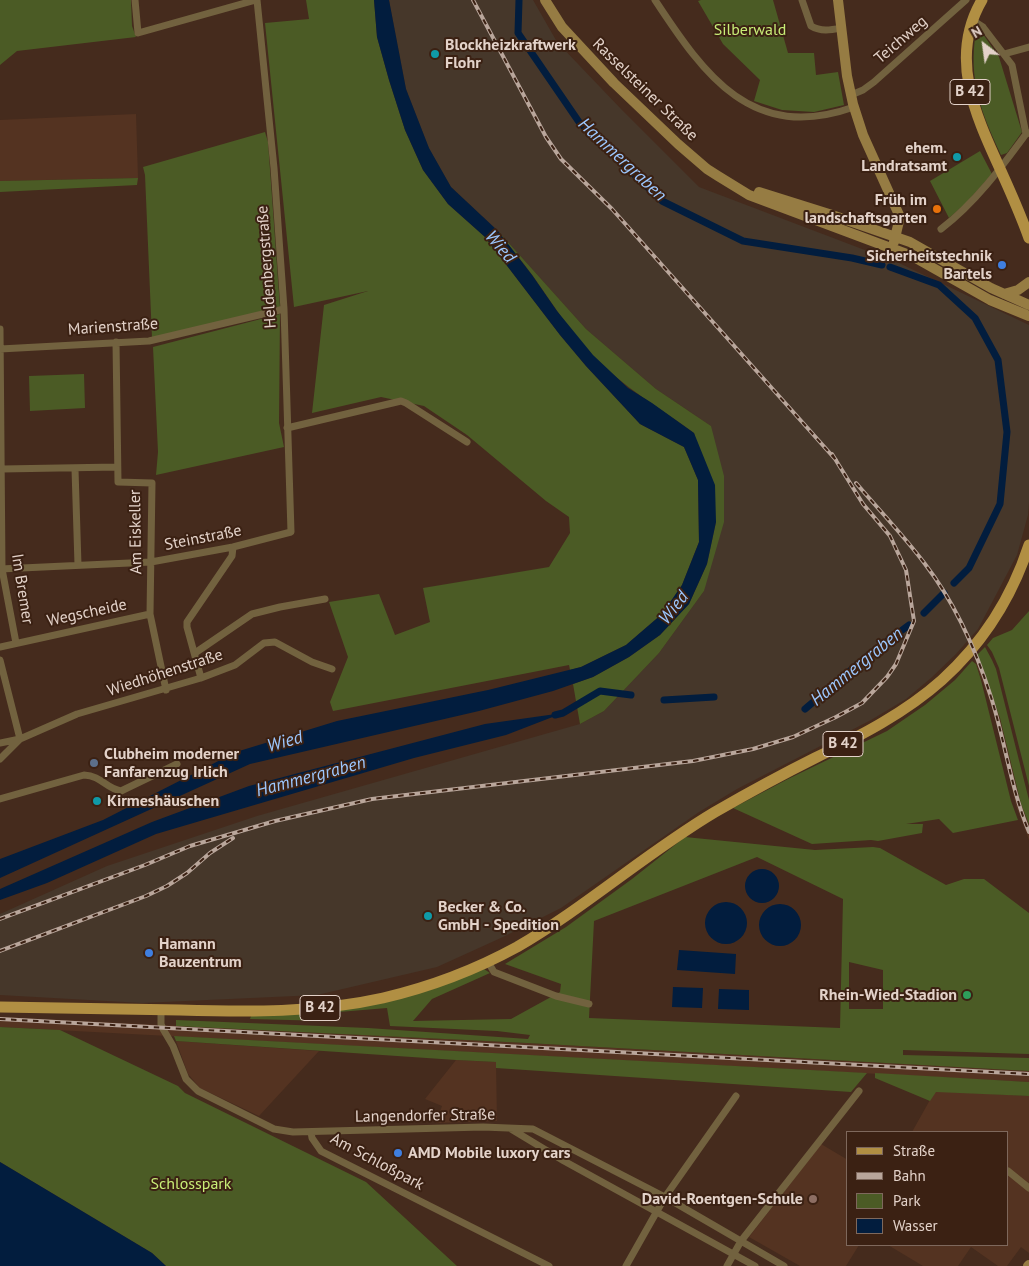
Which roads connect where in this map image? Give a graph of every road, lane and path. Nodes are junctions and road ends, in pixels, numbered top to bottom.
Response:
1 (135, 0) edge
2 (256, 0) edge
3 (545, 0) edge
4 (655, 0) edge
5 (802, 0) edge
6 (839, 0) edge
7 (966, 0) edge
8 (979, 1) edge
9 (972, 20) junction
10 (842, 28) junction
11 (1029, 48) edge
12 (1004, 54) junction
13 (851, 95) junction
14 (854, 108) junction
15 (1028, 133) edge
16 (1001, 172) junction
17 (737, 187) junction
18 (1029, 223) edge
19 (941, 229) dead end
20 (895, 236) junction
21 (1029, 238) edge
22 (892, 248) junction
23 (1029, 282) edge
24 (1004, 294) junction
25 (1029, 304) edge
26 (284, 309) junction
27 (1029, 316) edge
28 (0, 329) edge
29 (116, 342) junction
30 (0, 349) edge
31 (287, 428) junction
32 (467, 442) dead end
33 (117, 467) junction
34 (2, 469) junction
35 (75, 469) junction
36 (292, 532) joint
37 (1029, 545) edge
38 (233, 546) junction
39 (151, 562) junction
40 (78, 565) junction
41 (1, 569) edge
42 (325, 599) dead end
43 (150, 614) junction
44 (16, 643) junction
45 (0, 647) edge
46 (195, 653) junction
47 (0, 660) edge
48 (332, 669) dead end
49 (202, 678) junction
50 (166, 690) junction
51 (20, 739) junction
52 (0, 743) edge
53 (0, 759) edge
54 (177, 764) dead end
55 (0, 799) edge
56 (488, 962) junction
57 (589, 1004) dead end
58 (0, 1006) edge
59 (161, 1010) junction
60 (859, 1091) dead end
61 (736, 1096) dead end
62 (510, 1128) junction
63 (311, 1132) junction
64 (1009, 1173) edge
65 (1029, 1188) edge
66 (665, 1197) junction
67 (656, 1212) junction
68 (741, 1241) junction
69 (733, 1254) junction
70 (549, 1266) edge
71 (626, 1266) edge
72 (727, 1266) edge
73 (755, 1266) edge
74 (784, 1266) edge

1 - 2 street
2 - 26 street, Heldenbergstraße
3 - 17 main road, Rasselsteiner Straße
4 - 14 street
5 - 10 street
6 - 10 main road
7 - 13 street, Teichweg
8 - 9 main road, B 42
9 - 12 street
9 - 16 main road, B 42
10 - 13 main road
11 - 12 street
12 - 15 street
13 - 14 main road
14 - 20 main road
15 - 16 street
16 - 18 main road, B 42
16 - 19 street
16 - 21 main road, B 42
17 - 20 main road, Rasselsteiner Straße
17 - 22 main road, Rasselsteiner Straße
20 - 22 main road
20 - 24 main road, Rasselsteiner Straße
22 - 27 main road, Rasselsteiner Straße
23 - 24 main road
24 - 25 main road, Rasselsteiner Straße
26 - 29 street, Marienstraße
26 - 31 street, Heldenbergstraße
28 - 30 street, Im Bremer
29 - 30 street, Marienstraße
29 - 33 street
30 - 34 street, Im Bremer
31 - 32 street
31 - 36 street, Heldenbergstraße
33 - 35 street
33 - 39 street, Am Eiskeller
34 - 35 street
34 - 41 street, Im Bremer
35 - 40 street
36 - 38 street, Steinstraße
37 - 56 main road, B 42
38 - 39 street, Steinstraße
38 - 46 street
39 - 40 street, Steinstraße
39 - 43 street, Am Eiskeller
40 - 41 street, Steinstraße
41 - 44 street, Im Bremer
42 - 46 street
43 - 44 street, Wegscheide
43 - 50 street, Am Eiskeller
44 - 45 street, Wegscheide
46 - 49 street
47 - 51 street
48 - 49 street, Wiedhöhenstraße
49 - 50 street, Wiedhöhenstraße
50 - 51 street, Wiedhöhenstraße
51 - 52 street, Wiedhöhenstraße
51 - 53 street
54 - 55 street
56 - 57 street
56 - 59 main road, B 42
58 - 59 main road, B 42
59 - 63 street, Am Schloßpark
60 - 68 street
61 - 66 street
62 - 63 street, Langendorfer Straße
62 - 66 street, Langendorfer Straße
62 - 67 street, Langendorfer Straße
63 - 70 street, Am Schloßpark
64 - 65 street
66 - 67 street
66 - 68 street, Langendorfer Straße
67 - 69 street, Langendorfer Straße
67 - 71 street
68 - 69 street
68 - 74 street, Langendorfer Straße
69 - 72 street
69 - 73 street, Langendorfer Straße

